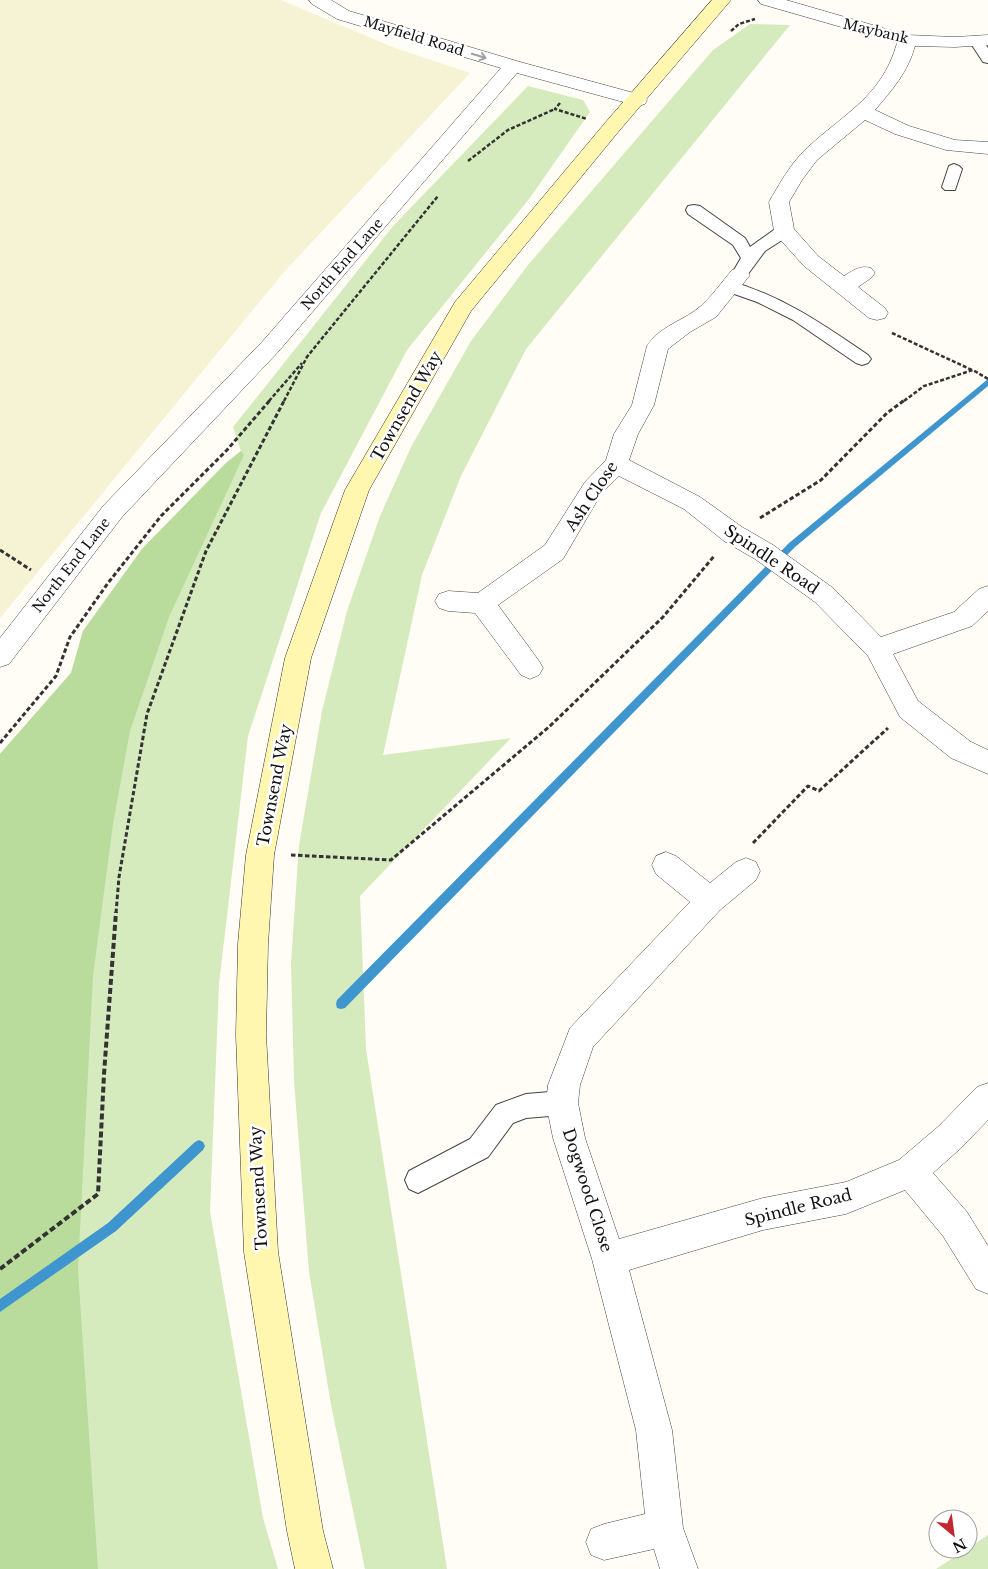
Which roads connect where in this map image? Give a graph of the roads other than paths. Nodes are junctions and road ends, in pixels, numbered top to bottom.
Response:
1 (318, 0) edge
2 (722, 0) edge
3 (767, 0) edge
4 (907, 40) junction
5 (982, 41) edge
6 (988, 59) edge
7 (513, 66) junction
8 (638, 100) junction
9 (864, 112) junction
10 (953, 146) junction
11 (988, 148) edge
12 (952, 178) dead end
13 (694, 210) dead end
14 (784, 232) junction
15 (739, 273) junction
16 (864, 273) dead end
17 (842, 287) junction
18 (877, 313) road end
19 (862, 359) dead end
20 (616, 464) junction
21 (988, 596) edge
22 (448, 601) dead end
23 (482, 603) junction
24 (877, 649) junction
25 (0, 657) edge
26 (530, 668) dead end
27 (988, 762) edge
28 (666, 865) dead end
29 (746, 871) road end
30 (710, 901) junction
31 (988, 1098) edge
32 (562, 1103) junction
33 (910, 1171) junction
34 (418, 1180) dead end
35 (610, 1259) junction
36 (988, 1277) edge
37 (665, 1528) junction
38 (604, 1542) dead end
39 (314, 1569) edge
40 (679, 1569) edge

1 -> 7 street, Mayfield Road
2 - 8 main road
3 - 4 street, Maybank
4 - 5 street, Maybank
4 - 9 street
5 - 6 lane
7 - 8 street
7 - 25 street, North End Lane
8 - 39 main road, Townsend Way
9 - 10 street
9 - 14 street
10 - 11 street
10 - 12 street
13 - 15 lane
14 - 15 lane
14 - 17 street
15 - 19 lane
15 - 20 street, Ash Close
16 - 17 street
17 - 18 street
20 - 23 street, Ash Close
20 - 24 street, Spindle Road
21 - 24 street
22 - 23 street
23 - 26 street
24 - 27 street, Spindle Road
28 - 30 street
29 - 30 street, Dogwood Close
30 - 32 street, Dogwood Close
31 - 33 street, Spindle Road
32 - 34 lane
32 - 35 street, Dogwood Close
33 - 35 street, Spindle Road
33 - 36 street
35 - 37 street, Dogwood Close
37 - 38 street
37 - 40 street, Dogwood Close

